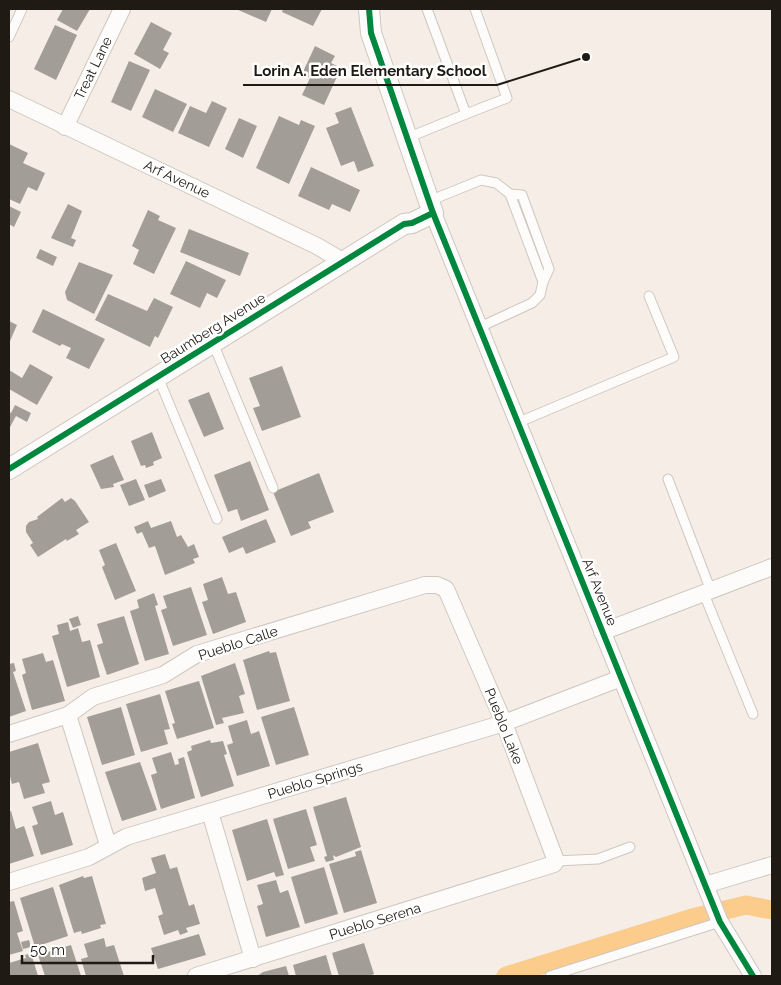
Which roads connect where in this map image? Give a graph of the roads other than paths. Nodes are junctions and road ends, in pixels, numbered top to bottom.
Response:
1 (22, 9) edge
2 (122, 9) edge
3 (370, 9) edge
4 (427, 9) edge
5 (475, 9) edge
6 (9, 37) edge
7 (9, 99) edge
8 (466, 114) junction
9 (65, 127) junction
10 (407, 138) junction
11 (431, 207) junction
12 (344, 262) junction
13 (649, 296) dead end
14 (480, 327) junction
15 (213, 343) junction
16 (158, 376) junction
17 (519, 422) junction
18 (9, 469) edge
19 (668, 479) dead end
20 (273, 488) dead end
21 (217, 519) dead end
22 (772, 567) edge
23 (446, 589) joint
24 (707, 592) junction
25 (602, 632) junction
26 (621, 678) junction
27 (753, 714) dead end
28 (68, 715) junction
29 (504, 723) junction
30 (9, 734) edge
31 (210, 812) junction
32 (108, 845) junction
33 (630, 847) dead end
34 (555, 863) junction
35 (772, 865) edge
36 (9, 882) edge
37 (704, 885) junction
38 (720, 922) junction
39 (254, 959) junction
40 (196, 976) edge
41 (550, 976) edge
42 (753, 976) edge

1 - 6 lane
2 - 9 street, Treat Lane
3 - 10 street
4 - 8 lane
5 - 8 lane
7 - 9 street, Arf Avenue
8 - 10 lane
9 - 12 street, Arf Avenue
10 - 11 street
11 - 12 street, Baumberg Avenue
11 - 14 street, Arf Avenue
11 - 14 lane
12 - 15 street, Baumberg Avenue
13 - 17 lane
14 - 17 street, Arf Avenue
15 - 16 street, Baumberg Avenue
15 - 20 lane
16 - 18 street, Baumberg Avenue
16 - 21 lane
17 - 25 street, Arf Avenue
19 - 24 lane
22 - 24 street
23 - 28 street, Pueblo Calle
23 - 29 street, Pueblo Lake
24 - 25 street
24 - 27 lane
25 - 26 street, Arf Avenue
26 - 29 street, Pueblo Springs
26 - 37 street, Arf Avenue
28 - 30 street, Pueblo Calle
28 - 32 street
29 - 31 street, Pueblo Springs
29 - 34 street, Pueblo Lake
31 - 32 street, Pueblo Springs
31 - 39 street
32 - 36 street, Pueblo Springs
33 - 34 lane
34 - 39 street, Pueblo Serena
35 - 37 street
37 - 38 street, Arf Avenue
38 - 41 lane
38 - 42 street, Arf Avenue
39 - 40 street, Pueblo Serena

